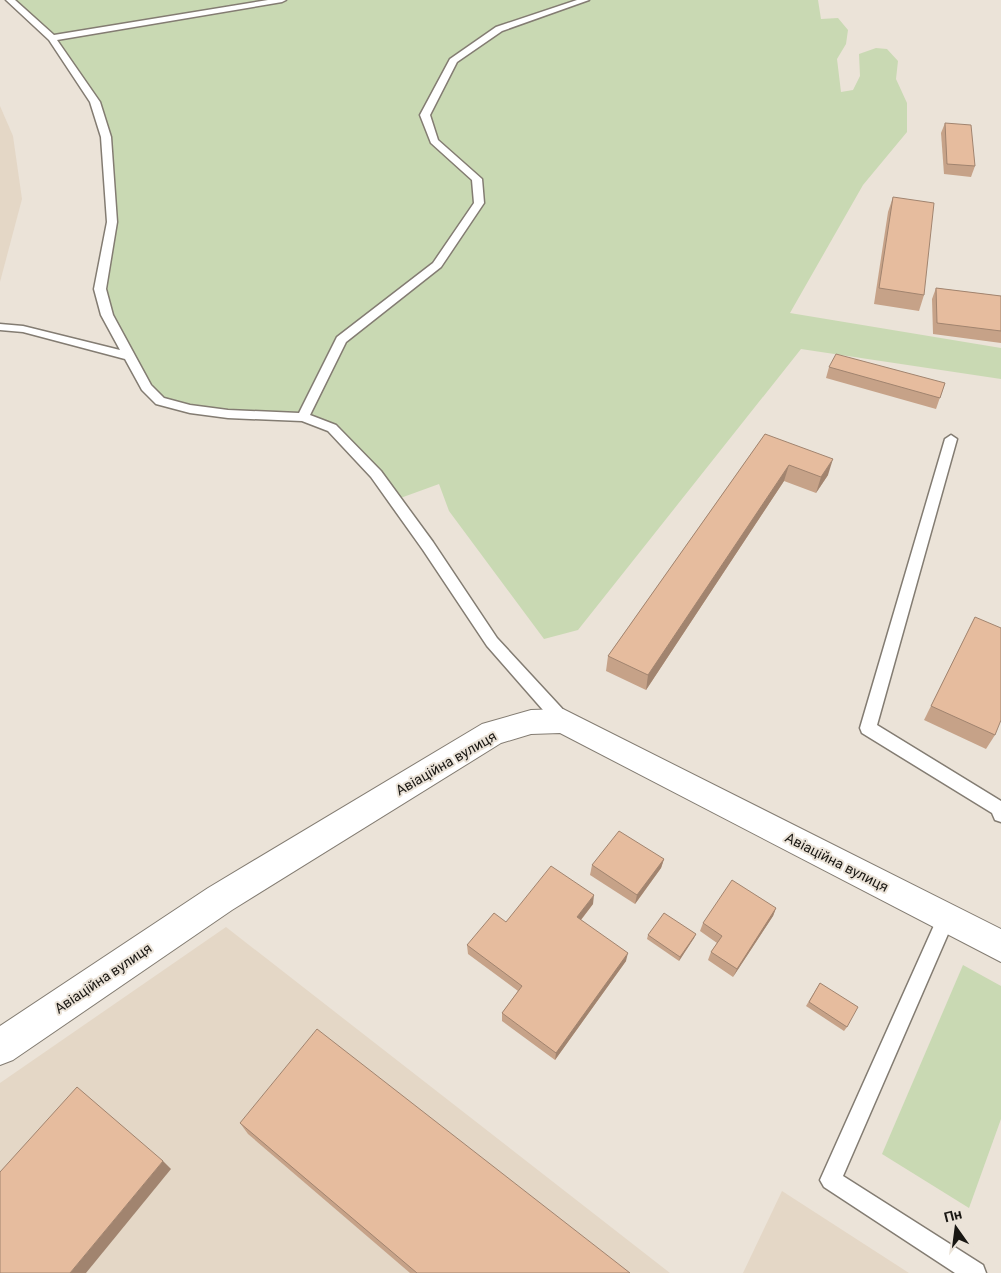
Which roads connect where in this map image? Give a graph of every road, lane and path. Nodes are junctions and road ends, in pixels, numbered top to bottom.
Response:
1 (10, 0) edge
2 (282, 0) edge
3 (585, 0) edge
4 (52, 38) junction
5 (0, 326) edge
6 (128, 356) junction
7 (303, 417) junction
8 (951, 439) dead end
9 (563, 721) junction
10 (1001, 815) edge
11 (946, 918) junction
12 (1001, 946) edge
13 (0, 1047) edge
14 (975, 1273) edge

1 - 4 lane
2 - 4 lane
3 - 7 lane
4 - 6 lane
5 - 6 lane
6 - 7 lane
7 - 9 lane
8 - 10 lane
9 - 11 street, Авіаційна вулиця
9 - 13 street, Авіаційна вулиця
11 - 12 street, Авіаційна вулиця
11 - 14 lane

